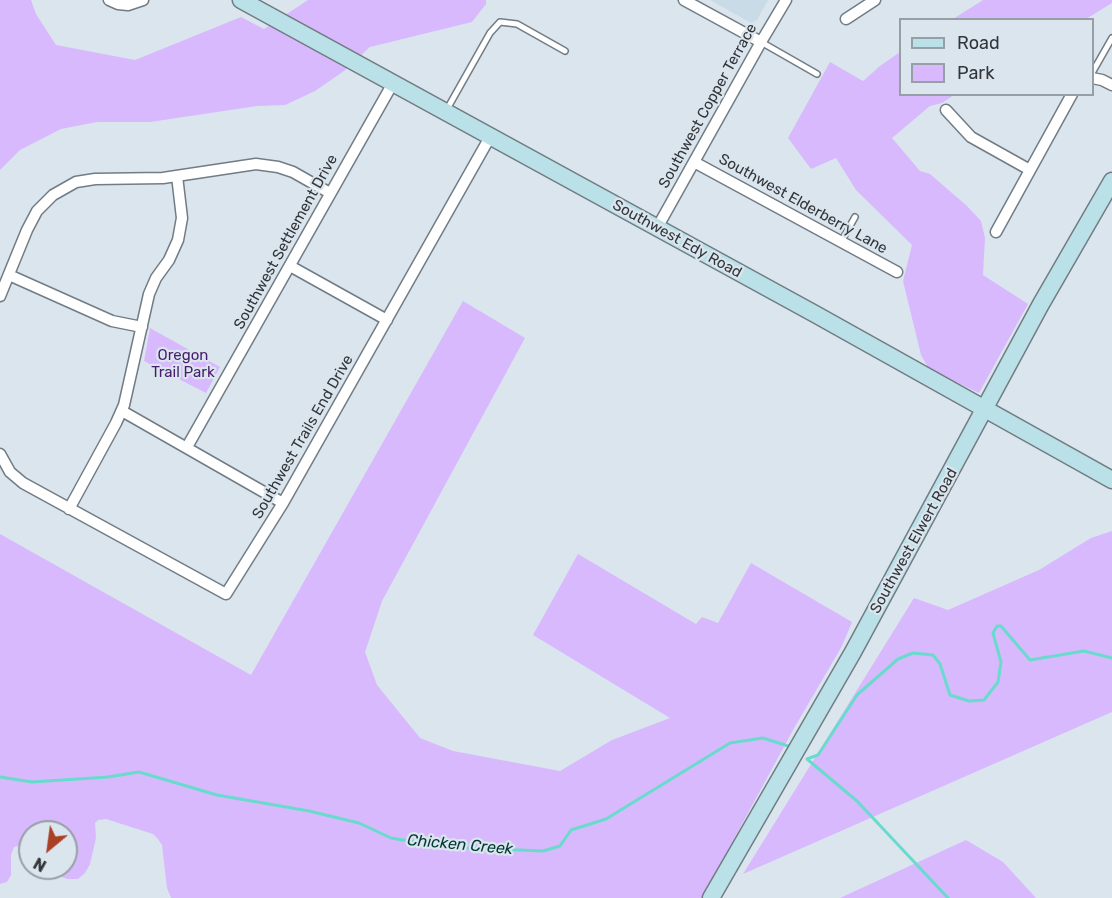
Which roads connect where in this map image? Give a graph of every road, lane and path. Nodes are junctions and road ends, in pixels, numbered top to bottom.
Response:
1 (109, 0) edge
2 (143, 0) edge
3 (241, 0) edge
4 (684, 0) edge
5 (786, 0) edge
6 (874, 0) edge
7 (261, 5) edge
8 (846, 19) dead end
9 (1112, 38) edge
10 (761, 42) junction
11 (565, 51) dead end
12 (1094, 70) edge
13 (817, 74) dead end
14 (1094, 78) edge
15 (393, 83) junction
16 (1112, 85) edge
17 (1071, 96) edge
18 (946, 110) dead end
19 (445, 112) junction
20 (490, 137) junction
21 (694, 162) junction
22 (1030, 170) junction
23 (177, 176) junction
24 (1112, 181) edge
25 (330, 193) junction
26 (855, 217) dead end
27 (657, 228) junction
28 (996, 232) dead end
29 (842, 242) junction
30 (290, 266) junction
31 (897, 272) dead end
32 (9, 275) junction
33 (0, 296) edge
34 (387, 320) junction
35 (142, 327) junction
36 (985, 408) junction
37 (122, 411) junction
38 (187, 447) junction
39 (0, 454) edge
40 (1112, 480) edge
41 (283, 503) junction
42 (69, 509) junction
43 (711, 898) edge

1 - 2 street
3 - 7 main road, Southwest Edy Road
4 - 10 street
5 - 10 street, Southwest Copper Terrace
6 - 8 street
7 - 15 main road, Southwest Edy Road
9 - 12 lane
10 - 13 lane
10 - 21 street, Southwest Copper Terrace
11 - 19 lane
14 - 16 street
15 - 19 main road, Southwest Edy Road
15 - 25 street, Southwest Settlement Drive
17 - 22 street
18 - 22 street
19 - 20 main road, Southwest Edy Road
20 - 27 main road, Southwest Edy Road
20 - 34 street, Southwest Trails End Drive
21 - 27 street, Southwest Copper Terrace
21 - 29 street, Southwest Elderberry Lane
22 - 28 street
23 - 25 street
23 - 32 street
23 - 35 street
24 - 36 main road, Southwest Elwert Road
25 - 30 street, Southwest Settlement Drive
26 - 29 lane
27 - 36 main road, Southwest Edy Road
29 - 31 street, Southwest Elderberry Lane
30 - 34 street
30 - 38 street, Southwest Settlement Drive
32 - 33 street
32 - 35 street
34 - 41 street, Southwest Trails End Drive
35 - 37 street
36 - 40 main road, Southwest Edy Road
36 - 43 main road, Southwest Elwert Road
37 - 38 street
37 - 42 street
38 - 41 street
39 - 42 street
41 - 42 street, Southwest Trails End Drive

